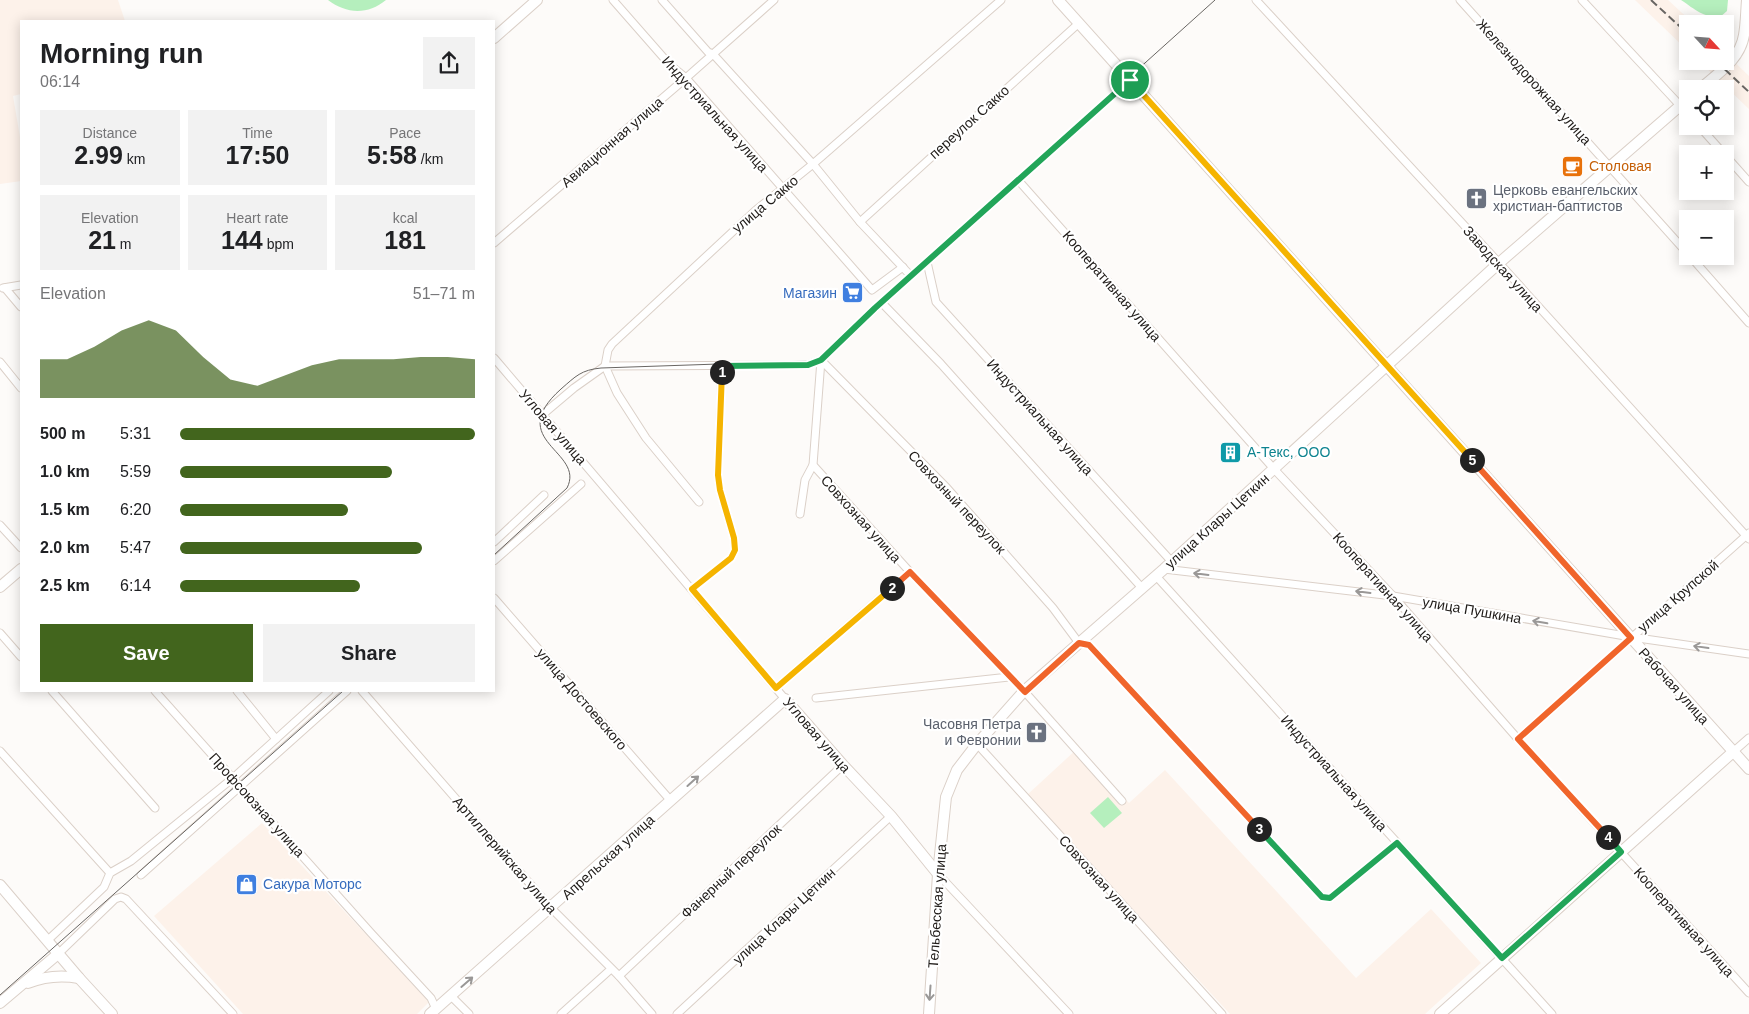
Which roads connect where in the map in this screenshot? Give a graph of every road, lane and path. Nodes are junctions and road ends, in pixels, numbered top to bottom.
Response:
1 (538, 0) edge
2 (613, 0) edge
3 (662, 0) edge
4 (774, 0) edge
5 (1001, 0) edge
6 (1058, 0) edge
7 (1256, 0) edge
8 (1460, 0) edge
9 (1582, 0) edge
10 (1747, 0) edge
11 (1079, 23) junction
12 (495, 37) edge
13 (713, 54) junction
14 (686, 78) junction
15 (1130, 80) junction
16 (1710, 80) edge
17 (1679, 100) edge
18 (1679, 111) edge
19 (1707, 135) edge
20 (1716, 145) edge
21 (812, 164) junction
22 (1734, 165) edge
23 (1610, 167) junction
24 (1018, 180) junction
25 (1749, 182) edge
26 (783, 189) junction
27 (860, 222) junction
28 (495, 242) edge
29 (1679, 244) edge
30 (927, 262) junction
31 (1499, 263) junction
32 (1698, 265) edge
33 (903, 267) junction
34 (912, 276) junction
35 (20, 285) edge
36 (2, 288) edge
37 (882, 303) junction
38 (20, 306) edge
39 (1749, 323) edge
40 (495, 359) edge
41 (821, 360) junction
42 (0, 362) edge
43 (605, 366) junction
44 (722, 366) junction
45 (1386, 366) junction
46 (20, 387) edge
47 (542, 415) junction
48 (813, 466) junction
49 (1274, 469) junction
50 (581, 484) dead end
51 (544, 495) dead end
52 (699, 502) dead end
53 (800, 514) dead end
54 (0, 525) edge
55 (1748, 536) edge
56 (495, 541) edge
57 (20, 547) edge
58 (495, 560) edge
59 (20, 569) edge
60 (1164, 569) junction
61 (910, 572) junction
62 (0, 587) edge
63 (1142, 588) junction
64 (692, 589) junction
65 (1393, 596) junction
66 (495, 599) edge
67 (0, 633) edge
68 (1631, 638) junction
69 (1084, 644) junction
70 (1749, 654) edge
71 (20, 656) edge
72 (1010, 677) junction
73 (776, 688) junction
74 (1025, 691) junction
75 (53, 692) edge
76 (156, 692) edge
77 (238, 692) edge
78 (328, 692) edge
79 (346, 692) edge
80 (363, 692) edge
81 (816, 698) dead end
82 (785, 699) junction
83 (1749, 738) edge
84 (276, 739) junction
85 (1518, 739) junction
86 (976, 744) junction
87 (0, 751) edge
88 (1733, 752) junction
89 (843, 765) junction
90 (1749, 769) edge
91 (233, 778) junction
92 (241, 786) junction
93 (946, 797) joint
94 (670, 801) junction
95 (1122, 801) dead end
96 (155, 808) dead end
97 (891, 816) junction
98 (1397, 843) junction
99 (1621, 852) junction
100 (110, 873) junction
101 (141, 874) dead end
102 (938, 874) junction
103 (0, 885) edge
104 (551, 908) junction
105 (48, 940) junction
106 (58, 954) junction
107 (1502, 958) junction
108 (612, 969) junction
109 (619, 976) junction
110 (79, 978) junction
111 (20, 986) junction
112 (1749, 993) edge
113 (451, 996) junction
114 (0, 1003) edge
115 (433, 1011) edge
116 (112, 1014) edge
117 (233, 1014) edge
118 (469, 1014) edge
119 (561, 1014) edge
120 (652, 1014) edge
121 (677, 1014) edge
122 (929, 1014) edge
123 (1069, 1014) edge
124 (1222, 1014) edge
125 (1440, 1014) edge
126 (1552, 1014) edge

1 - 12 street
2 - 14 street, Индустриальная улица
3 - 13 street
4 - 13 street, Авиационная улица
5 - 21 street, улица Сакко
6 - 11 street, Рабочая улица
7 - 31 street, Заводская улица
8 - 23 street, Железнодорожная улица
9 - 17 street
10 - 16 street
11 - 15 street, Рабочая улица
11 - 27 street, переулок Сакко
13 - 14 street, Авиационная улица
13 - 21 street
14 - 26 street, Индустриальная улица
14 - 28 street, Авиационная улица
15 - 24 street
15 - 45 street, Рабочая улица
18 - 23 street, улица Клары Цеткин
19 - 20 street
21 - 26 street, улица Сакко
21 - 27 street
22 - 25 street
23 - 29 street, Железнодорожная улица
23 - 31 street, улица Клары Цеткин
24 - 30 street
24 - 49 street, Кооперативная улица
26 - 33 street, Индустриальная улица
26 - 43 street, улица Сакко
27 - 33 street
30 - 34 street
30 - 60 street, Индустриальная улица
31 - 45 street, улица Клары Цеткин
31 - 55 street, Заводская улица
32 - 39 street, Железнодорожная улица
33 - 34 street
34 - 37 street
35 - 36 street
36 - 38 street
37 - 41 street
37 - 63 street
40 - 47 street, Угловая улица
41 - 44 street
41 - 48 street, Совхозная улица
41 - 69 street, Совхозный переулок
42 - 46 street
43 - 44 street
43 - 47 street
43 - 52 street
44 - 64 street
45 - 49 street, улица Клары Цеткин
45 - 68 street, Рабочая улица
47 - 64 street, Угловая улица
48 - 53 street
48 - 61 street, Совхозная улица
49 - 60 street, улица Клары Цеткин
49 - 65 street, Кооперативная улица
50 - 58 street
51 - 56 street
54 - 57 street
55 - 68 street, улица Крупской
59 - 62 street
60 - 63 street, улица Клары Цеткин
65 -> 60 street, улица Пушкина
60 - 98 street, Индустриальная улица
61 - 72 street, Совхозная улица
61 - 73 street
63 - 69 street, улица Клары Цеткин
64 - 73 street, Угловая улица
68 -> 65 street, улица Пушкина
65 - 85 street, Кооперативная улица
66 - 94 street, улица Достоевского
67 - 71 street
70 -> 68 street, улица Пушкина
68 - 85 street, улица Крупской
68 - 88 street, Рабочая улица
69 - 74 street, улица Клары Цеткин
69 - 98 street, Совхозный переулок
72 - 74 street, Совхозная улица
72 - 81 street
73 - 82 street, Угловая улица
74 - 86 street, улица Клары Цеткин
74 - 95 street, Совхозная улица
75 - 96 street
76 - 91 street, Профсоюзная улица
77 - 84 street
78 - 84 street
79 - 92 street
80 - 104 street, Артиллерийская улица
82 - 89 street, Угловая улица
94 -> 82 street, Апрельская улица
83 - 88 street
84 - 91 street
85 - 99 street, Кооперативная улица
86 - 93 street, улица Клары Цеткин
86 - 124 street, Совхозная улица
87 - 100 street
88 - 90 street, Рабочая улица
88 - 99 street
89 - 97 street, Угловая улица
89 - 109 street, Фанерный переулок
91 - 92 street, Профсоюзная улица
91 - 100 street
92 - 101 street
92 - 115 street, Профсоюзная улица
93 - 102 street, Тельбесская улица
94 - 104 street, Апрельская улица
97 - 102 street, Угловая улица
97 - 121 street, улица Клары Цеткин
98 - 107 street, Индустриальная улица
99 - 107 street
99 - 112 street, Кооперативная улица
100 - 105 street
102 -> 122 street, Тельбесская улица
102 - 123 street, Угловая улица
103 - 105 street
104 - 108 street, Артиллерийская улица
113 -> 104 street, Апрельская улица
105 - 106 street
106 - 110 street
106 - 111 street
106 - 117 street
107 - 125 street
107 - 126 street, Индустриальная улица
108 - 109 street, Артиллерийская улица
108 - 119 street
109 - 120 street, Артиллерийская улица
110 - 111 street
110 - 116 street
111 - 114 street
113 - 115 street, Апрельская улица
113 - 118 street

